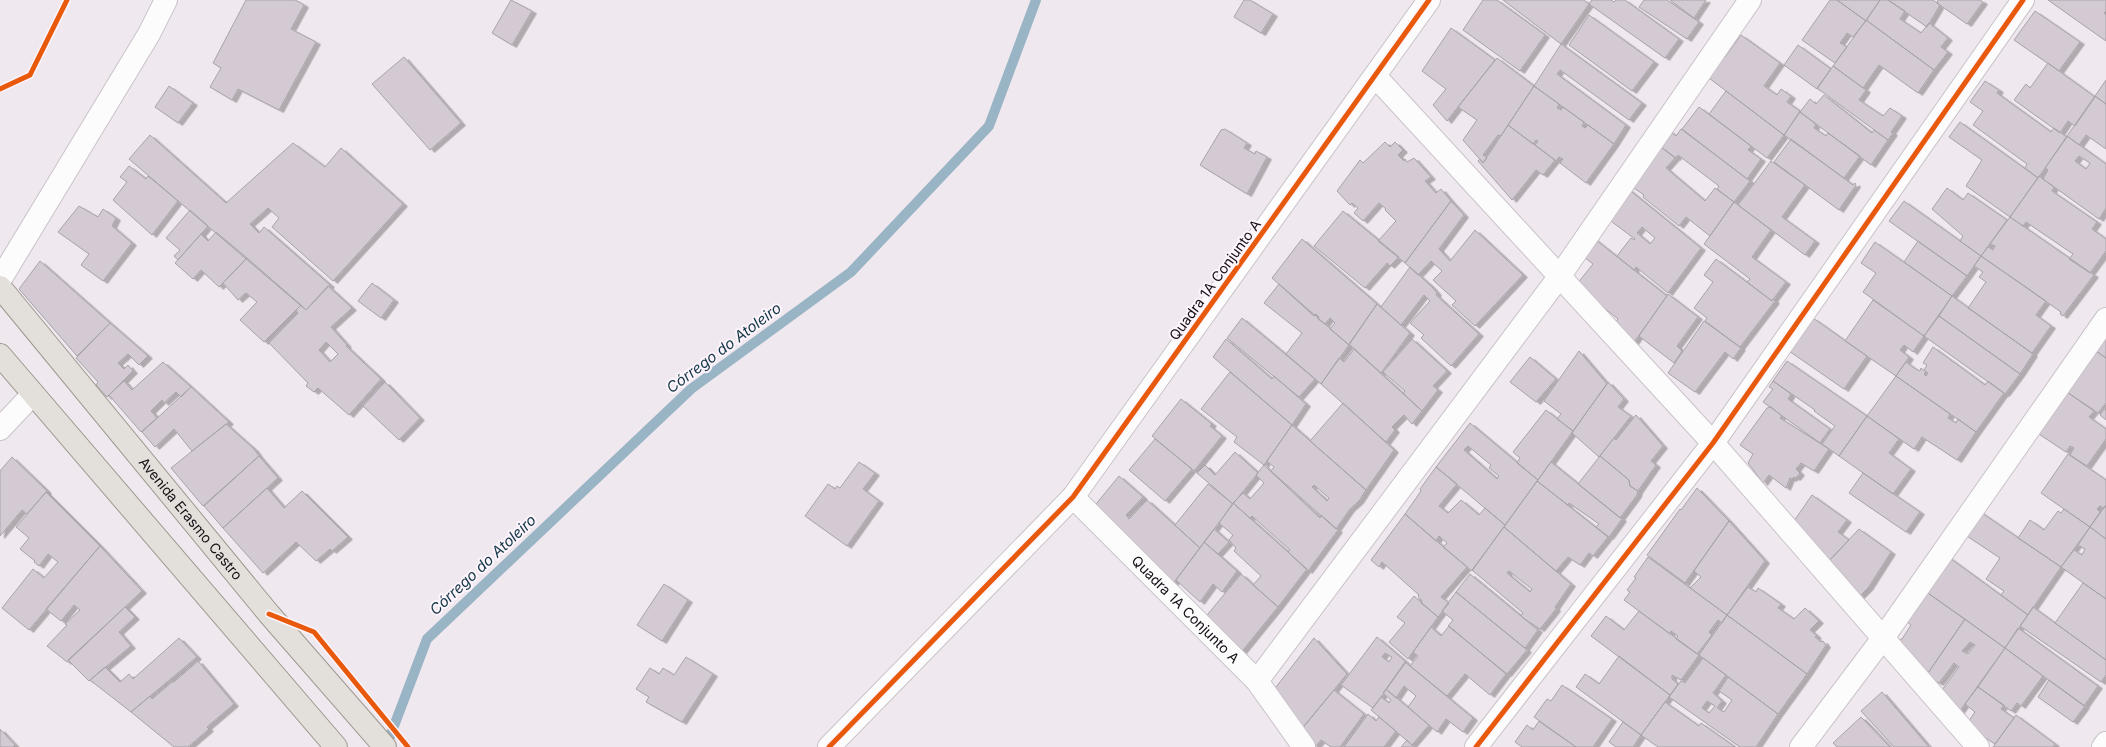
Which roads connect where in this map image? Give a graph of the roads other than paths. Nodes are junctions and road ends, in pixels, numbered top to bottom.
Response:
1 (166, 0) edge
2 (1429, 0) edge
3 (1750, 0) edge
4 (2023, 0) edge
5 (1375, 76) junction
6 (1559, 277) junction
7 (0, 280) edge
8 (0, 287) edge
9 (2106, 319) edge
10 (0, 355) edge
11 (33, 394) junction
12 (0, 429) edge
13 (1713, 443) junction
14 (1074, 498) junction
15 (1883, 638) junction
16 (1257, 681) junction
17 (2106, 743) edge
18 (336, 747) edge
19 (385, 747) edge
20 (830, 747) edge
21 (1304, 747) edge
22 (1476, 747) edge
23 (1801, 747) edge
24 (1978, 747) edge
25 (2103, 747) edge

1 - 7 street
2 - 5 street, Quadra 1A Conjunto A
3 - 6 street
4 - 13 street
5 - 6 street
5 - 14 street, Quadra 1A Conjunto A
6 - 13 street
6 - 16 street
8 - 19 main road, Avenida Erasmo Castro
9 - 15 street
10 - 11 main road
11 - 12 street
11 - 18 main road
13 - 15 street
13 - 22 street
14 - 16 street, Quadra 1A Conjunto A
14 - 20 street
15 - 23 street
15 - 24 street
16 - 21 street, Quadra 1A Conjunto A
17 - 25 street

